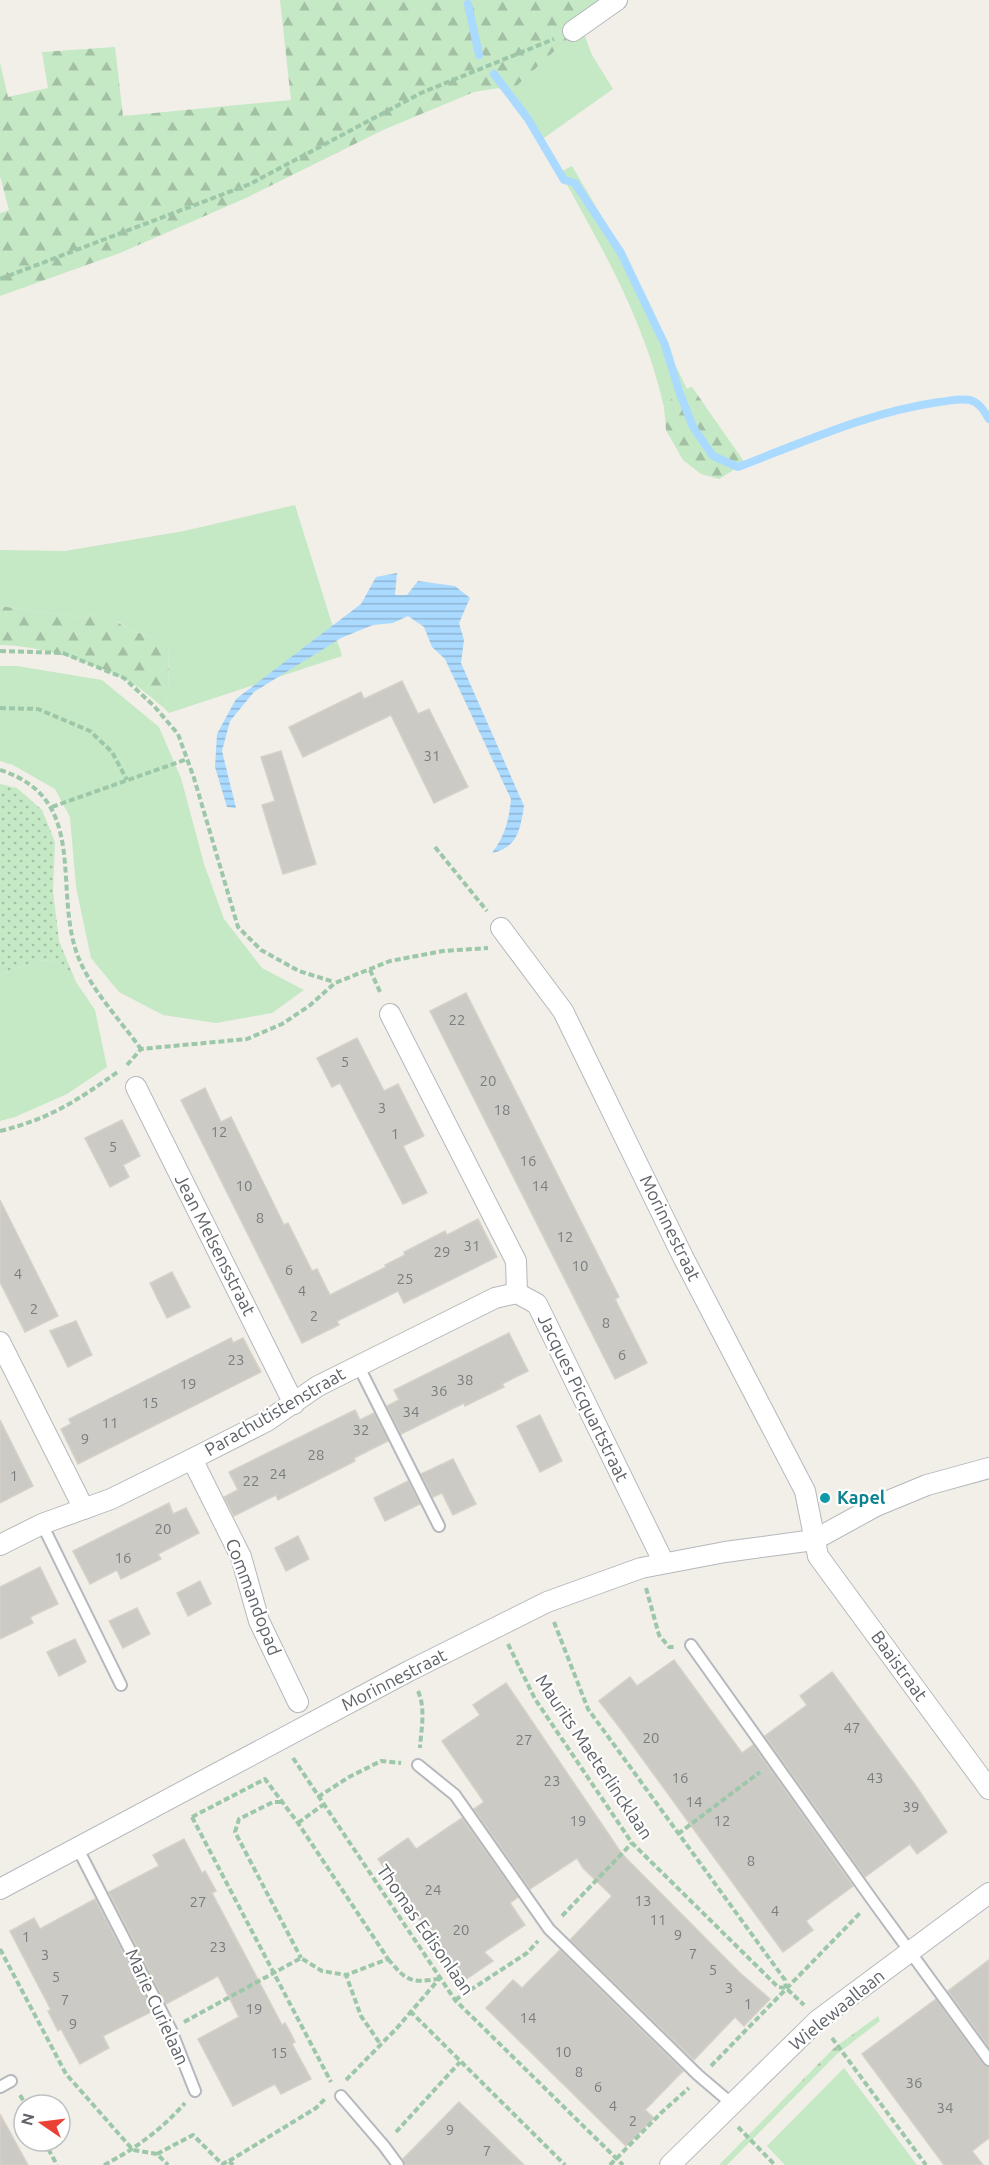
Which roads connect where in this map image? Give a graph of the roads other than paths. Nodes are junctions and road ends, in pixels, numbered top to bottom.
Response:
1 (617, 0) edge
2 (573, 31) road end
3 (501, 928) road end
4 (390, 1014) dead end
5 (136, 1087) dead end
6 (517, 1293) junction
7 (0, 1342) edge
8 (358, 1365) junction
9 (294, 1404) junction
10 (192, 1459) junction
11 (989, 1468) edge
12 (84, 1509) junction
13 (42, 1524) junction
14 (439, 1526) dead end
15 (814, 1540) junction
16 (0, 1545) edge
17 (664, 1563) junction
18 (691, 1646) road end
19 (121, 1685) dead end
20 (298, 1702) dead end
21 (418, 1765) road end
22 (989, 1789) edge
23 (77, 1847) junction
24 (0, 1889) edge
25 (989, 1893) edge
26 (909, 1952) junction
27 (989, 2060) edge
28 (11, 2081) dead end
29 (0, 2087) edge
30 (195, 2091) road end
31 (341, 2096) dead end
32 (727, 2108) junction
33 (398, 2165) edge
34 (670, 2165) edge

1 - 2 street
3 - 15 street, Morinnestraat
4 - 6 street
5 - 9 street, Jean Melsensstraat
6 - 8 street, Parachutistenstraat
6 - 17 street, Jacques Picquartstraat
7 - 12 street
8 - 9 street, Parachutistenstraat
8 - 14 lane
9 - 10 street, Parachutistenstraat
10 - 12 street, Parachutistenstraat
10 - 20 street, Commandopad
11 - 15 street, Morinnestraat
12 - 13 street, Parachutistenstraat
13 - 16 street, Parachutistenstraat
13 - 19 lane
15 - 17 street, Morinnestraat
15 - 22 street, Baaistraat
17 - 23 street, Morinnestraat
18 - 26 lane
21 - 32 lane
23 - 24 street, Morinnestraat
23 - 30 lane, Marie Curielaan
25 - 26 street, Wielewaallaan
26 - 27 lane
26 - 32 street, Wielewaallaan
28 - 29 lane
31 - 33 lane
32 - 34 street, Wielewaallaan

